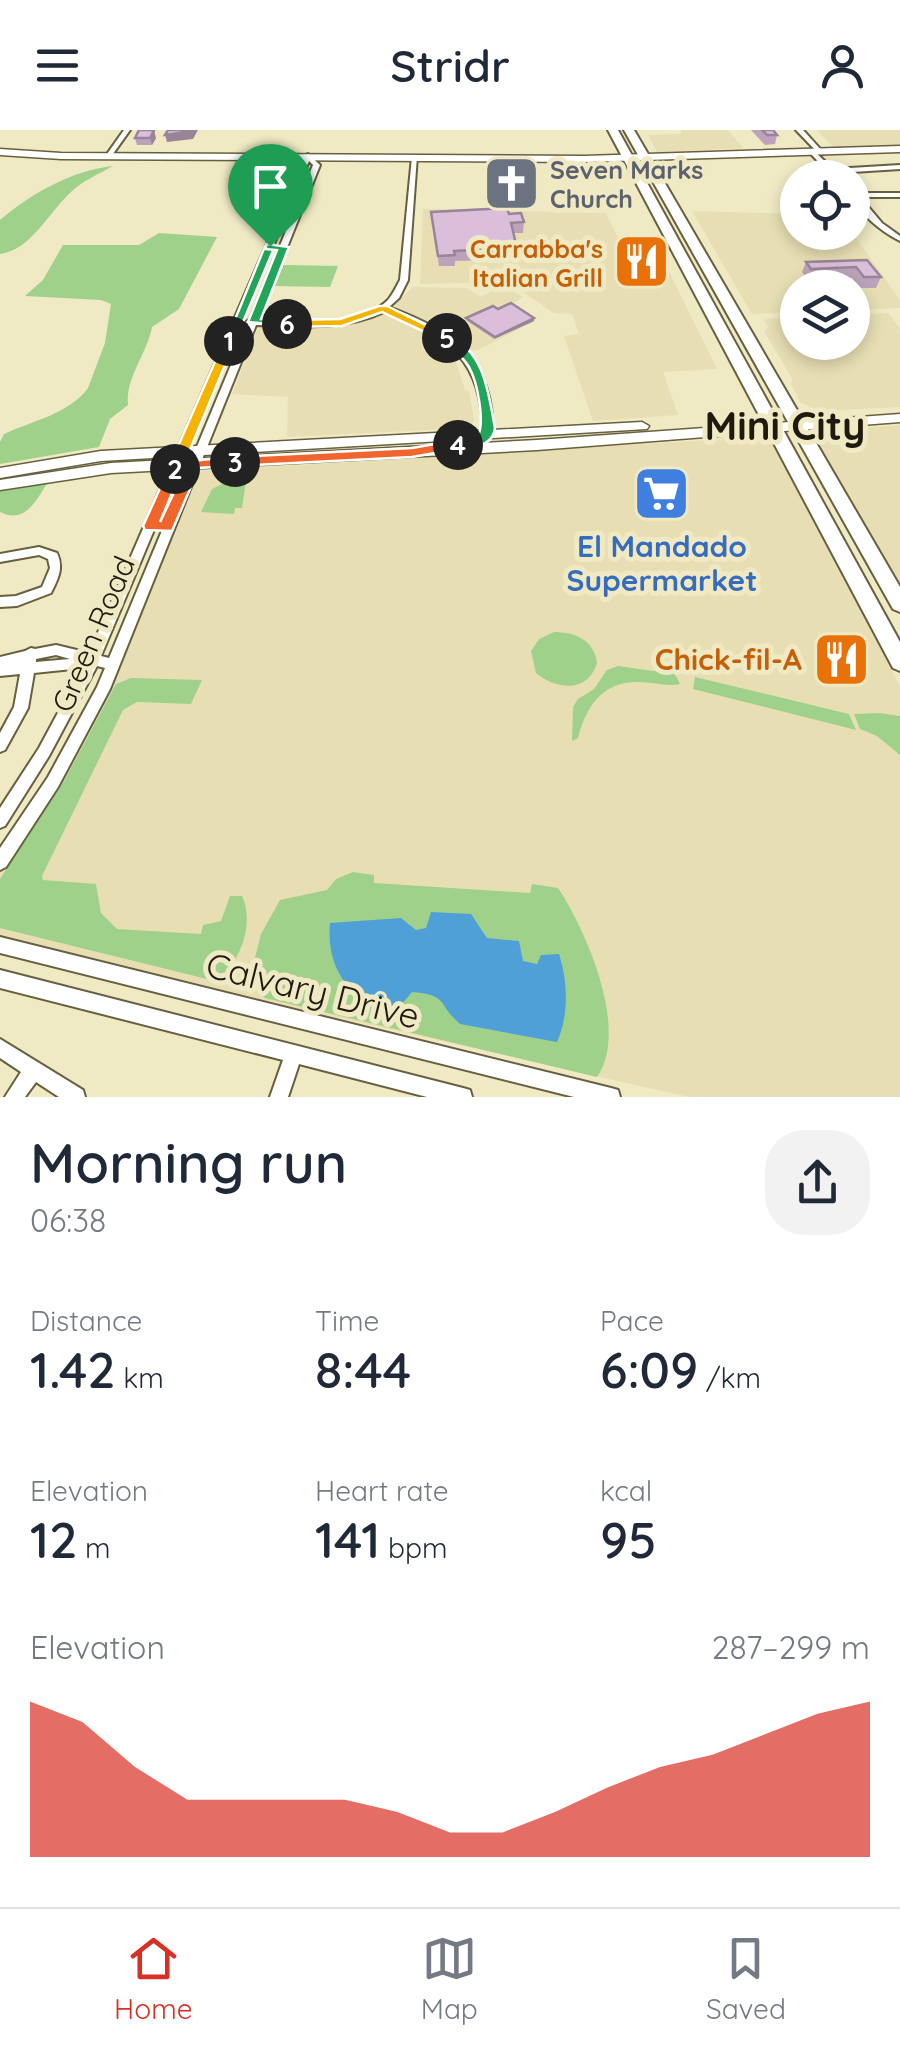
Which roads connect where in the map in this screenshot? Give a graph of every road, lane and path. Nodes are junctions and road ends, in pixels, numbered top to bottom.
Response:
1 (127, 130) edge
2 (613, 130) edge
3 (629, 130) edge
4 (798, 130) edge
5 (809, 130) edge
6 (894, 149) edge
7 (0, 152) edge
8 (822, 152) junction
9 (108, 157) junction
10 (311, 160) junction
11 (415, 160) junction
12 (629, 160) junction
13 (646, 160) junction
14 (827, 160) edge
15 (900, 163) edge
16 (870, 168) edge
17 (870, 195) edge
18 (900, 196) edge
19 (870, 214) edge
20 (278, 226) junction
21 (292, 226) junction
22 (900, 240) edge
23 (270, 246) junction
24 (284, 247) junction
25 (383, 308) junction
26 (238, 322) junction
27 (254, 322) junction
28 (900, 418) edge
29 (772, 424) junction
30 (801, 424) junction
31 (489, 441) junction
32 (188, 458) junction
33 (0, 472) edge
34 (0, 485) edge
35 (150, 526) junction
36 (166, 527) junction
37 (0, 558) edge
38 (0, 602) edge
39 (900, 604) edge
40 (31, 660) junction
41 (0, 662) edge
42 (92, 662) junction
43 (900, 662) edge
44 (114, 665) junction
45 (0, 671) edge
46 (0, 746) edge
47 (0, 821) edge
48 (0, 862) edge
49 (0, 945) edge
50 (0, 979) edge
51 (0, 1048) edge
52 (294, 1054) junction
53 (34, 1070) junction
54 (14, 1097) edge
55 (76, 1097) edge
56 (279, 1097) edge
57 (463, 1097) edge
58 (611, 1097) edge

1 - 9 street
2 - 12 highway
3 - 13 highway
4 - 8 street
5 - 8 street
6 - 8 main road
6 - 15 street
7 - 9 main road
8 - 13 main road
8 - 14 street
9 - 10 main road
10 - 11 main road
10 - 20 street, Green Road
10 - 21 street, Green Road
11 - 12 main road
11 - 25 street
12 - 13 main road
12 - 29 highway
13 - 30 highway
15 - 16 street
17 - 18 street
19 - 22 street
20 - 21 street
20 - 23 street, Green Road
21 - 24 street, Green Road
23 - 24 street
23 - 26 street, Green Road
24 - 27 street, Green Road
25 - 27 street
25 - 31 street
26 - 27 street
26 - 32 street, Green Road
27 - 32 street, Green Road
28 - 30 main road
29 - 30 main road
29 - 31 main road
29 - 31 main road
29 - 43 highway
30 - 39 highway
31 - 32 main road
31 - 32 main road
32 - 33 main road
32 - 34 main road
32 - 35 street, Green Road
32 - 36 street, Green Road
35 - 36 street
35 - 42 street, Green Road
36 - 44 street, Green Road
37 - 38 street
40 - 41 street
40 - 42 street
40 - 45 street
40 - 46 street
42 - 44 street
42 - 47 street, Green Road
44 - 48 street, Green Road
49 - 58 street, Calvary Drive
50 - 52 street
51 - 53 street
52 - 56 street
52 - 57 street
53 - 54 street
53 - 55 street

